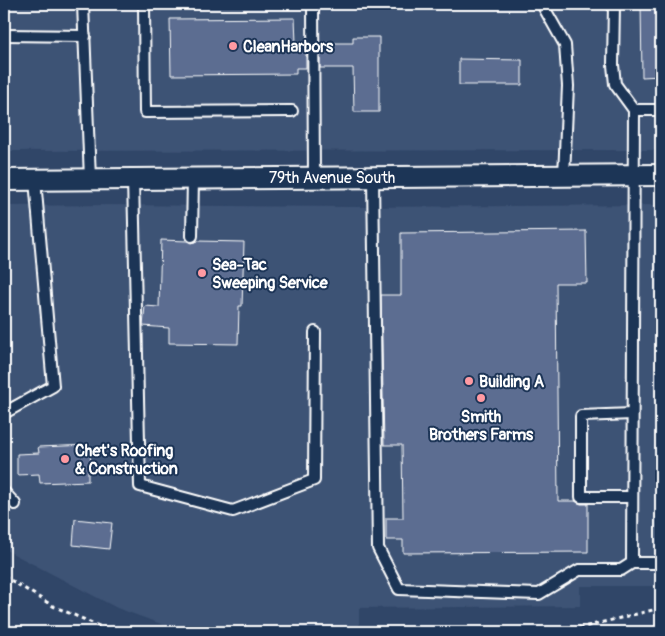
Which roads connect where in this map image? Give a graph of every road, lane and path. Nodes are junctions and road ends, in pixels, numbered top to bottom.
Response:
1 (83, 4) edge
2 (144, 4) edge
3 (313, 4) edge
4 (318, 4) edge
5 (542, 4) edge
6 (614, 4) edge
7 (4, 35) edge
8 (85, 36) junction
9 (634, 110) junction
10 (661, 110) edge
11 (292, 111) dead end
12 (564, 175) junction
13 (632, 175) junction
14 (661, 175) edge
15 (314, 177) junction
16 (373, 177) junction
17 (193, 178) junction
18 (90, 179) junction
19 (133, 179) junction
20 (4, 180) edge
21 (35, 180) junction
22 (192, 236) dead end
23 (315, 332) dead end
24 (4, 413) edge
25 (632, 414) junction
26 (4, 492) edge
27 (632, 497) junction
28 (15, 504) dead end
29 (661, 563) edge
30 (632, 564) junction
31 (4, 576) edge
32 (661, 608) edge
33 (113, 632) edge
34 (563, 632) edge

1 - 8 lane
2 - 11 lane
3 - 4 lane
3 - 15 lane
5 - 12 lane
6 - 9 lane
7 - 8 lane
8 - 18 lane
9 - 10 lane
9 - 13 lane
12 - 13 street, 79th Avenue South
12 - 16 street, 79th Avenue South
13 - 14 street, 79th Avenue South
13 - 25 lane
15 - 16 street, 79th Avenue South
15 - 17 street, 79th Avenue South
16 - 30 lane
17 - 19 street, 79th Avenue South
17 - 22 lane
18 - 19 street, 79th Avenue South
18 - 21 street, 79th Avenue South
19 - 23 lane
20 - 21 street, 79th Avenue South
21 - 24 lane
25 - 27 lane
25 - 27 lane
26 - 28 lane
27 - 30 lane
29 - 30 lane
31 - 33 path
32 - 34 path

